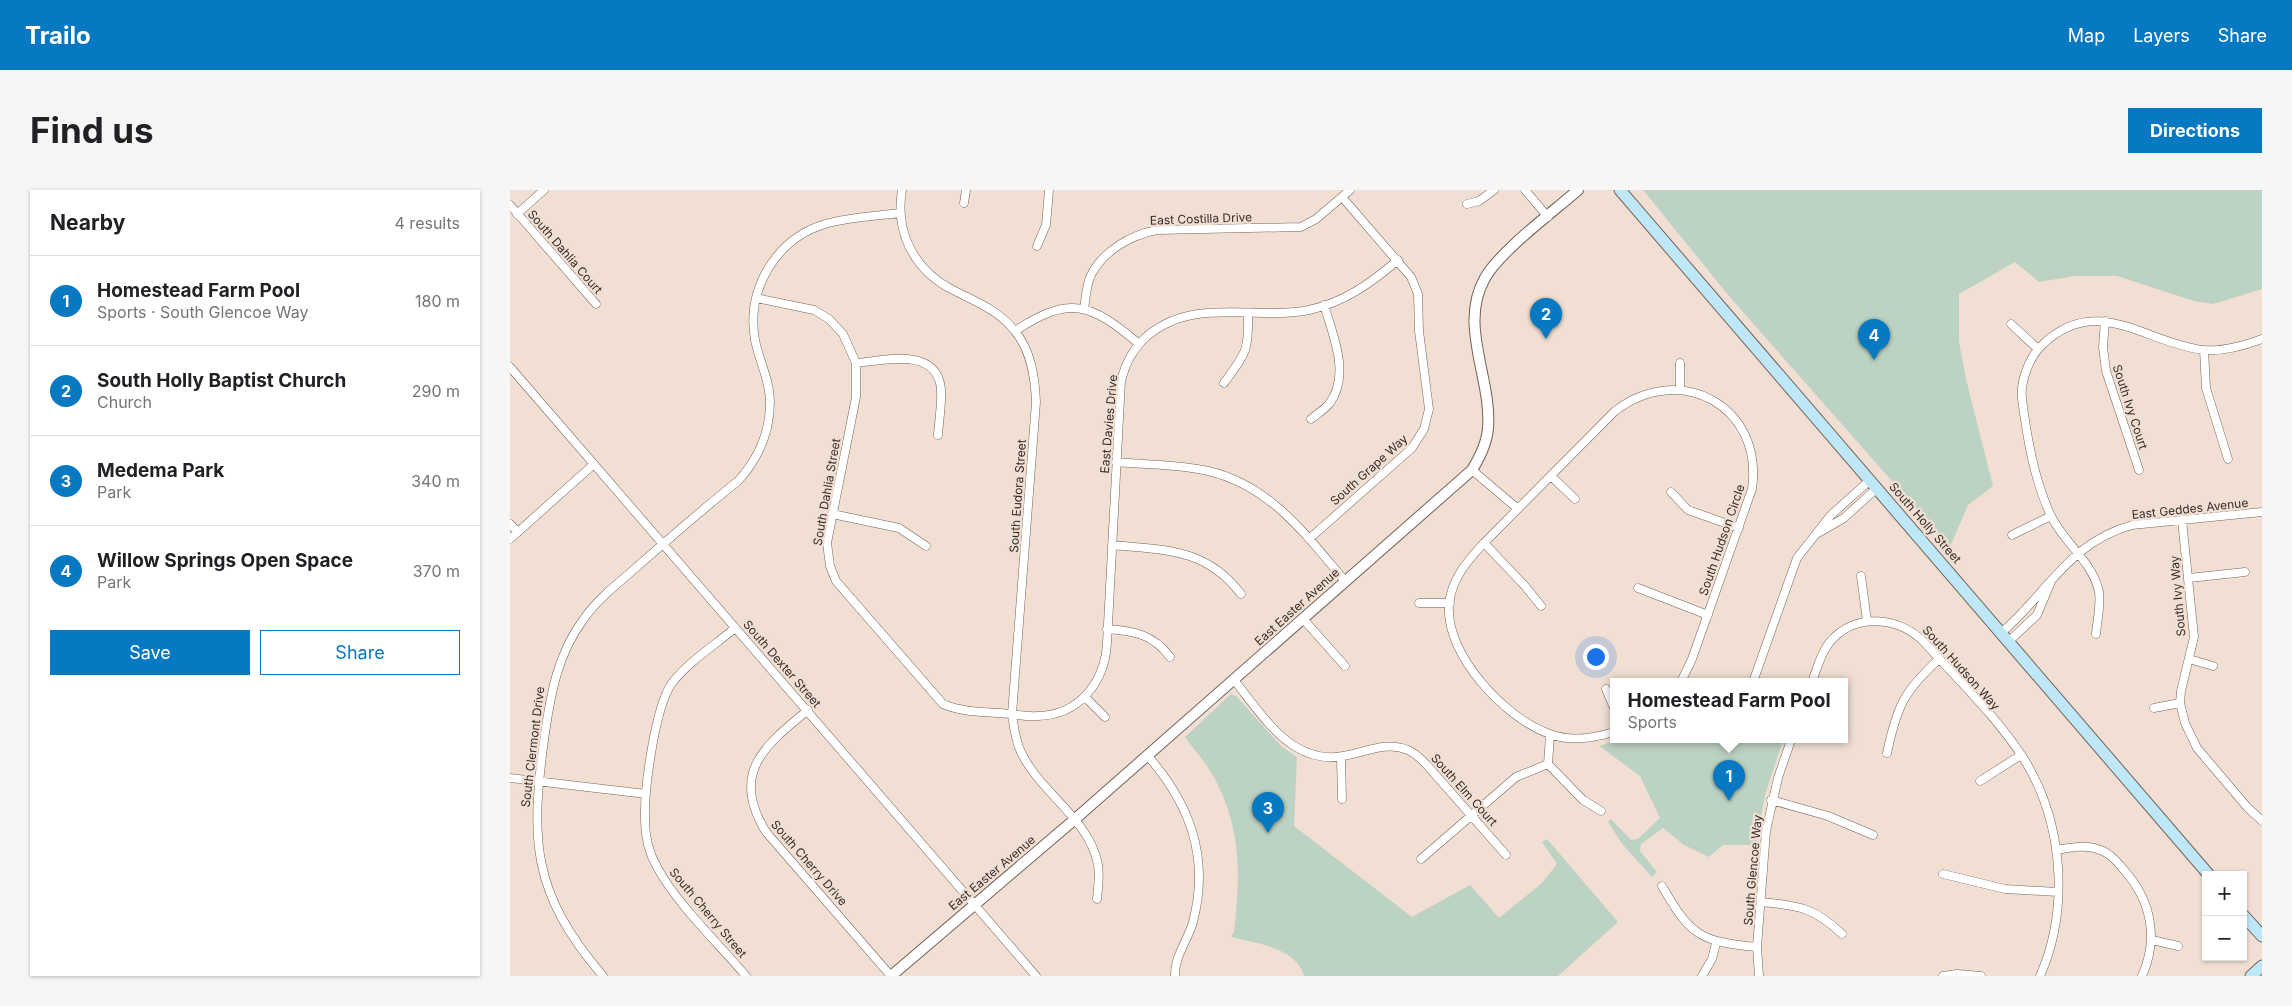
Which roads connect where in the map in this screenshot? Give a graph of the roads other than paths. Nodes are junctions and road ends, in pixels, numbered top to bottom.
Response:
1 (544, 190) edge
2 (902, 190) edge
3 (966, 190) edge
4 (1049, 190) edge
5 (1350, 190) edge
6 (1494, 190) edge
7 (1525, 190) edge
8 (1578, 190) edge
9 (1620, 190) edge
10 (1342, 197) junction
11 (964, 203) dead end
12 (1467, 204) dead end
13 (510, 205) edge
14 (900, 213) junction
15 (517, 214) junction
16 (1548, 217) junction
17 (1037, 246) dead end
18 (1398, 260) junction
19 (756, 298) junction
20 (596, 304) dead end
21 (1324, 305) junction
22 (1084, 309) junction
23 (1248, 313) junction
24 (2105, 321) junction
25 (2010, 324) dead end
26 (1015, 331) junction
27 (2262, 339) edge
28 (1138, 343) junction
29 (2038, 349) junction
30 (2204, 350) junction
31 (856, 362) junction
32 (1680, 363) dead end
33 (510, 367) edge
34 (1224, 383) dead end
35 (1680, 389) junction
36 (1311, 419) dead end
37 (938, 435) dead end
38 (2228, 459) dead end
39 (1116, 462) junction
40 (594, 464) junction
41 (1472, 470) junction
42 (2139, 470) dead end
43 (1551, 476) junction
44 (1873, 484) junction
45 (1671, 492) dead end
46 (1575, 499) dead end
47 (1518, 509) junction
48 (2262, 512) edge
49 (832, 514) junction
50 (2051, 516) junction
51 (2182, 520) junction
52 (510, 524) edge
53 (1739, 528) junction
54 (518, 532) junction
55 (2012, 535) dead end
56 (1814, 536) junction
57 (510, 539) edge
58 (1309, 539) junction
59 (1484, 543) junction
60 (662, 544) junction
61 (926, 546) dead end
62 (1112, 546) junction
63 (2077, 554) junction
64 (2245, 572) dead end
65 (1861, 576) dead end
66 (2189, 578) junction
67 (1345, 581) junction
68 (2050, 583) junction
69 (1638, 588) dead end
70 (1241, 594) dead end
71 (1419, 603) dead end
72 (1450, 603) junction
73 (1541, 606) dead end
74 (1708, 615) junction
75 (1304, 620) junction
76 (1868, 621) junction
77 (735, 628) junction
78 (1107, 629) junction
79 (2096, 634) dead end
80 (2005, 637) junction
81 (1170, 657) dead end
82 (1939, 659) junction
83 (2189, 659) junction
84 (1345, 666) dead end
85 (2213, 666) dead end
86 (1683, 678) edge
87 (1755, 678) edge
88 (1813, 678) edge
89 (1234, 680) junction
90 (1606, 689) dead end
91 (1085, 697) junction
92 (1610, 698) edge
93 (2180, 703) junction
94 (2154, 708) dead end
95 (808, 710) junction
96 (1012, 714) junction
97 (1106, 717) dead end
98 (1610, 733) edge
99 (1550, 735) junction
100 (1790, 743) edge
101 (1886, 753) dead end
102 (1148, 755) junction
103 (2020, 755) junction
104 (1341, 758) junction
105 (1548, 764) junction
106 (510, 778) edge
107 (538, 780) junction
108 (1980, 781) dead end
109 (646, 794) junction
110 (1342, 799) dead end
111 (1772, 800) junction
112 (1601, 811) dead end
113 (1473, 815) junction
114 (1074, 820) junction
115 (2262, 821) edge
116 (1873, 835) dead end
117 (2056, 850) junction
118 (1506, 855) dead end
119 (1421, 859) dead end
120 (2206, 871) edge
121 (1943, 874) dead end
122 (1662, 886) dead end
123 (2058, 892) junction
124 (1097, 900) dead end
125 (1761, 902) junction
126 (974, 904) junction
127 (2244, 916) edge
128 (1842, 934) dead end
129 (2262, 936) edge
130 (2152, 940) junction
131 (1716, 943) junction
132 (2178, 946) dead end
133 (1757, 947) junction
134 (2262, 966) edge
135 (603, 976) edge
136 (746, 976) edge
137 (891, 976) edge
138 (1036, 976) edge
139 (1175, 976) edge
140 (1702, 976) edge
141 (1759, 976) edge
142 (1943, 976) edge
143 (1981, 976) edge
144 (2040, 976) edge
145 (2142, 976) edge
146 (2251, 976) edge

1 - 15 street, South Dahlia Court
2 - 14 street, South Eudora Street
3 - 11 street
4 - 17 street
5 - 10 street, East Costilla Drive
6 - 12 street
7 - 16 street
8 - 16 street, East Easter Avenue
9 - 44 main road, South Holly Street
10 - 18 street, South Grape Way
10 - 22 street, East Costilla Drive
13 - 15 street, South Dahlia Court
14 - 19 street, South Clermont Drive
14 - 26 street, South Eudora Street
15 - 20 street, South Dahlia Court
16 - 41 street, East Easter Avenue
18 - 21 street, East Davies Drive
18 - 58 street, South Grape Way
19 - 31 street, South Dahlia Street
19 - 60 street, South Clermont Drive
21 - 23 street, East Davies Drive
21 - 36 street
22 - 26 street
22 - 28 street
23 - 28 street, East Davies Drive
23 - 34 street
24 - 29 street
24 - 30 street
24 - 42 street, South Ivy Court
25 - 29 street
26 - 96 street, South Eudora Street
27 - 30 street
28 - 39 street, East Davies Drive
29 - 50 street
30 - 38 street
31 - 37 street
31 - 49 street, South Dahlia Street
32 - 35 street
33 - 40 street, South Dexter Street
35 - 43 street, South Hudson Circle
35 - 53 street, South Hudson Circle
39 - 58 street
39 - 62 street, East Davies Drive
40 - 54 street
40 - 60 street, South Dexter Street
41 - 47 street
41 - 67 street, East Easter Avenue
43 - 46 street
43 - 47 street, South Hudson Circle
44 - 56 street
44 - 56 street
44 - 80 main road, South Holly Street
45 - 53 street
47 - 59 street, South Hudson Circle
48 - 51 street, East Geddes Avenue
49 - 61 street
49 - 96 street, South Dahlia Street
50 - 55 street
50 - 63 street
51 - 63 street, East Geddes Avenue
51 - 66 street, South Ivy Way
52 - 54 street
53 - 74 street, South Hudson Circle
54 - 57 street
56 - 87 street
58 - 67 street
59 - 72 street, South Hudson Circle
59 - 73 street
60 - 77 street, South Dexter Street
60 - 107 street, South Clermont Drive
62 - 70 street
62 - 78 street, East Davies Drive
63 - 68 street, East Geddes Avenue
63 - 79 street
64 - 66 street
65 - 76 street
66 - 83 street, South Ivy Way
67 - 75 street, East Easter Avenue
68 - 80 street, East Geddes Avenue
68 - 80 street, East Geddes Avenue
69 - 74 street
71 - 72 street
72 - 99 street
74 - 86 street, South Hudson Circle
75 - 84 street
75 - 89 street, East Easter Avenue
76 - 82 street, South Hudson Way
76 - 88 street, South Hudson Way
77 - 95 street, South Dexter Street
77 - 109 street, South Cherry Street
78 - 81 street
78 - 91 street, East Davies Drive
80 - 120 main road, South Holly Street
82 - 101 street
82 - 103 street, South Hudson Way
83 - 85 street
83 - 93 street, South Ivy Way
89 - 102 street, East Easter Avenue
89 - 104 street, South Elm Court
90 - 92 street
91 - 96 street, East Davies Drive
91 - 97 street
93 - 94 street
93 - 115 street, South Ivy Way
95 - 126 street, South Dexter Street
95 - 137 street, South Cherry Drive
96 - 114 street, South Eudora Street
98 - 99 street
99 - 105 street
100 - 111 street, South Glencoe Way
102 - 114 street, East Easter Avenue
102 - 139 street
103 - 108 street
103 - 117 street, South Hudson Way
104 - 110 street
104 - 113 street, South Elm Court
105 - 112 street
105 - 113 street
106 - 107 street
107 - 109 street
107 - 135 street, South Clermont Drive
109 - 136 street, South Cherry Street
111 - 116 street
111 - 125 street, South Glencoe Way
113 - 118 street, South Elm Court
113 - 119 street
114 - 124 street
114 - 126 street, East Easter Avenue
117 - 123 street, South Hudson Way
117 - 130 street
121 - 123 street
122 - 131 street
123 - 144 street, South Hudson Way
125 - 128 street
125 - 133 street, South Glencoe Way
126 - 137 street, East Easter Avenue
126 - 138 street, South Dexter Street
127 - 129 main road
130 - 132 street
130 - 145 street
131 - 133 street
131 - 140 street
133 - 141 street, South Glencoe Way
134 - 146 main road
142 - 143 street

